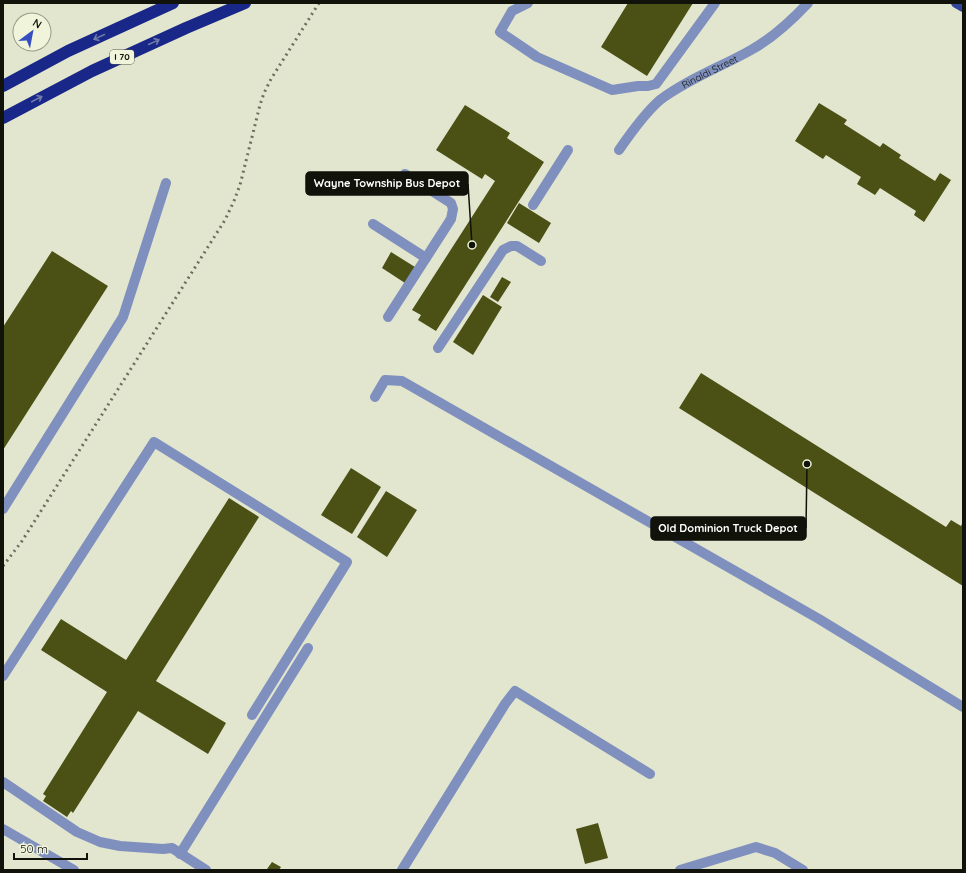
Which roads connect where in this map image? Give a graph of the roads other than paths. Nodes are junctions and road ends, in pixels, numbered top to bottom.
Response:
1 (173, 3) edge
2 (245, 3) edge
3 (528, 3) edge
4 (715, 3) edge
5 (808, 3) edge
6 (956, 3) edge
7 (963, 7) edge
8 (656, 84) junction
9 (3, 86) edge
10 (663, 98) junction
11 (3, 118) edge
12 (568, 150) dead end
13 (619, 150) dead end
14 (405, 174) dead end
15 (166, 183) dead end
16 (532, 205) dead end
17 (373, 224) dead end
18 (426, 258) junction
19 (541, 260) dead end
20 (388, 318) dead end
21 (438, 348) dead end
22 (375, 397) dead end
23 (3, 509) edge
24 (308, 648) dead end
25 (3, 676) edge
26 (963, 706) edge
27 (252, 715) dead end
28 (650, 774) dead end
29 (3, 782) edge
30 (3, 829) edge
31 (180, 854) junction
32 (74, 870) edge
33 (206, 870) edge
34 (402, 870) edge
35 (680, 870) edge
36 (803, 870) edge

1 -> 9 highway
11 -> 2 highway, I 70
3 - 8 street
4 - 8 street
5 - 10 street, Rinaldi Street
6 - 7 main road
8 - 10 street
10 - 13 street, Rinaldi Street
12 - 16 street
14 - 18 street
15 - 23 street
17 - 18 street
18 - 20 street
19 - 21 street
22 - 26 street
24 - 31 street
25 - 27 street
28 - 34 street
29 - 31 street
30 - 32 street
31 - 33 street
35 - 36 street

